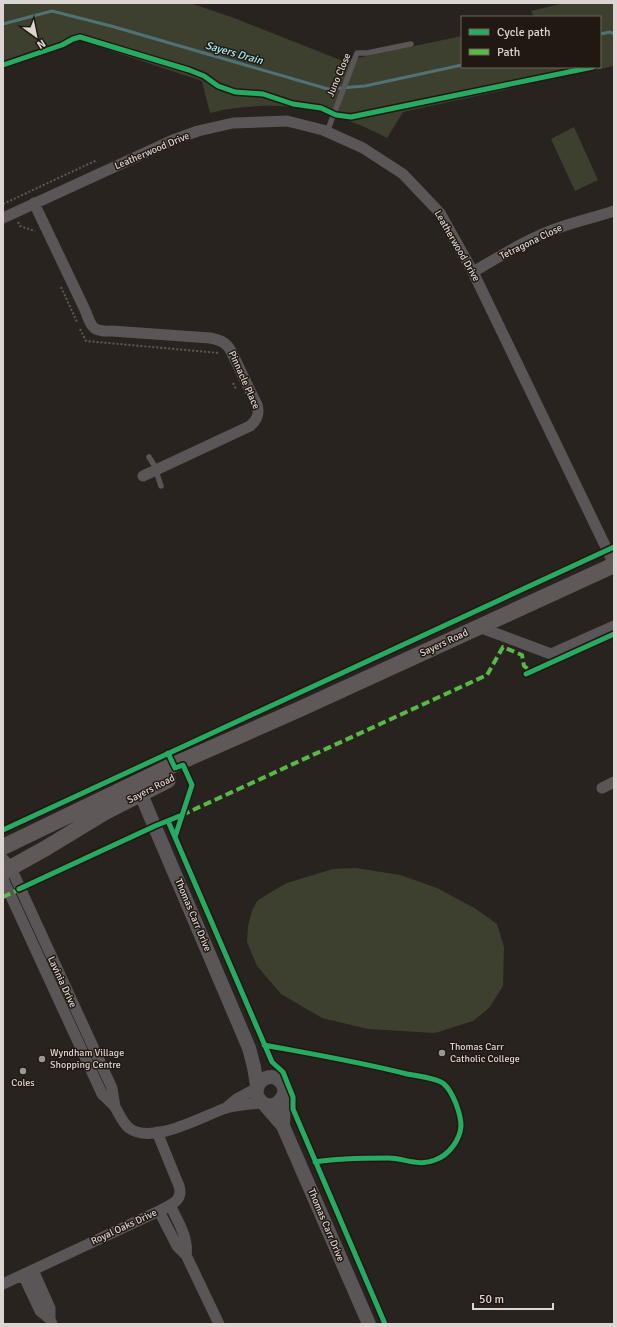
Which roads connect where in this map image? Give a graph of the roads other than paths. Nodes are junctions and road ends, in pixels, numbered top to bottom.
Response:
1 (411, 44) dead end
2 (327, 132) junction
3 (34, 203) junction
4 (614, 211) edge
5 (3, 218) edge
6 (473, 272) junction
7 (149, 457) dead end
8 (156, 471) junction
9 (143, 476) dead end
10 (161, 486) dead end
11 (614, 565) edge
12 (614, 626) edge
13 (479, 627) junction
14 (614, 782) edge
15 (138, 788) junction
16 (602, 788) dead end
17 (3, 847) edge
18 (5, 870) edge
19 (249, 1048) junction
20 (274, 1077) junction
21 (257, 1087) junction
22 (283, 1096) junction
23 (263, 1103) junction
24 (224, 1109) junction
25 (283, 1126) junction
26 (157, 1132) junction
27 (170, 1205) junction
28 (159, 1211) junction
29 (186, 1255) junction
30 (33, 1270) junction
31 (23, 1276) junction
32 (3, 1284) edge
33 (51, 1322) edge
34 (219, 1324) edge
35 (369, 1324) edge

1 - 2 lane, Juno Close
2 - 3 street, Leatherwood Drive
2 - 6 street, Leatherwood Drive
3 - 5 street, Leatherwood Drive
3 - 8 street, Pinnacle Place
4 - 6 street, Tetragona Close
6 - 11 street, Leatherwood Drive
7 - 8 lane
8 - 9 street, Pinnacle Place
8 - 10 lane
11 - 13 main road, Sayers Road
12 - 13 street, Sayers Road
13 - 15 main road, Sayers Road
14 - 16 street
15 - 17 main road, Sayers Road
15 - 18 main road, Sayers Road
15 - 19 street, Thomas Carr Drive
18 - 26 street, Lavinia Drive
19 - 20 street, Thomas Carr Drive
19 - 21 street, Thomas Carr Drive
20 - 21 street
20 - 22 street
21 - 23 street
21 - 24 street, Lavinia Drive
22 - 23 street
22 - 25 street, Thomas Carr Drive
23 - 24 street, Lavinia Drive
23 - 25 street, Thomas Carr Drive
24 - 26 street, Lavinia Drive
25 - 35 street, Thomas Carr Drive
26 - 27 street, Royal Oaks Drive
27 - 28 street, Royal Oaks Drive
27 - 29 street
28 - 29 street
28 - 30 street, Royal Oaks Drive
29 - 34 street
30 - 31 street, Royal Oaks Drive
30 - 33 street
31 - 32 street, Royal Oaks Drive
31 - 33 street

